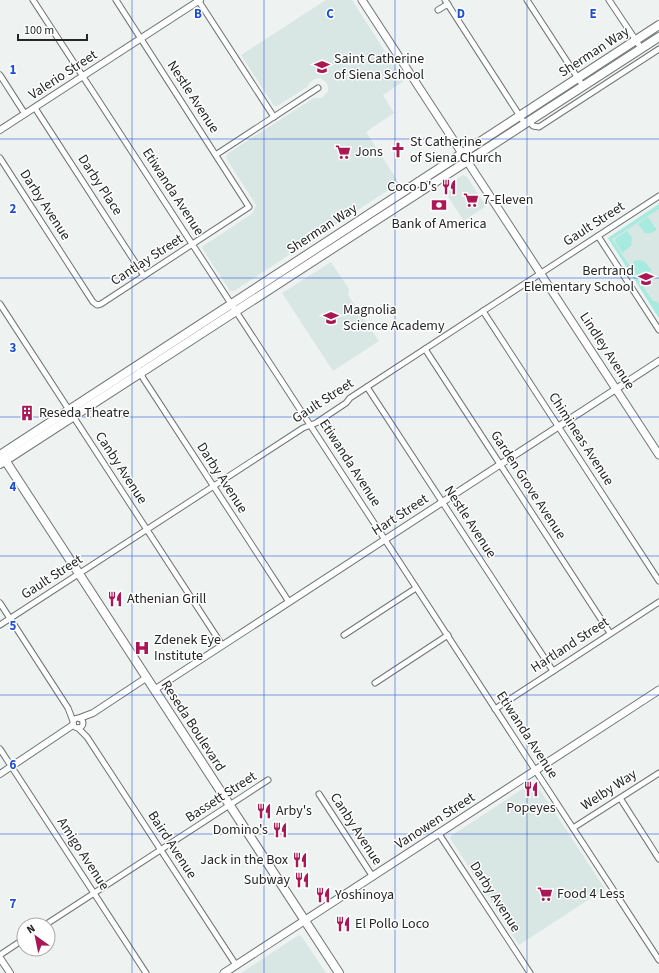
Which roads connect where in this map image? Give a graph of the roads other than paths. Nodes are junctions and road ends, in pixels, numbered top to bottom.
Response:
1 (34, 0) edge
2 (116, 0) edge
3 (199, 0) edge
4 (362, 0) edge
5 (527, 0) edge
6 (609, 0) edge
7 (446, 2) edge
8 (438, 10) dead end
9 (659, 25) edge
10 (659, 37) edge
11 (141, 38) junction
12 (635, 40) junction
13 (641, 48) junction
14 (659, 49) edge
15 (0, 75) edge
16 (83, 76) junction
17 (578, 78) junction
18 (583, 86) junction
19 (318, 88) dead end
20 (35, 108) junction
21 (25, 114) junction
22 (520, 116) junction
23 (274, 117) junction
24 (527, 122) junction
25 (0, 130) edge
26 (463, 153) junction
27 (217, 154) junction
28 (0, 158) edge
29 (467, 161) junction
30 (659, 196) edge
31 (249, 207) joint
32 (598, 236) junction
33 (192, 244) junction
34 (541, 274) junction
35 (144, 276) junction
36 (0, 304) edge
37 (97, 305) joint
38 (234, 307) junction
39 (483, 311) junction
40 (659, 330) edge
41 (425, 349) junction
42 (659, 361) edge
43 (139, 369) junction
44 (368, 386) junction
45 (616, 389) junction
46 (71, 413) junction
47 (310, 425) junction
48 (558, 426) junction
49 (659, 455) edge
50 (1, 458) edge
51 (500, 464) junction
52 (214, 486) junction
53 (443, 502) junction
54 (147, 530) junction
55 (385, 539) junction
56 (78, 574) junction
57 (659, 581) edge
58 (416, 588) junction
59 (289, 602) junction
60 (659, 602) edge
61 (0, 603) edge
62 (10, 619) junction
63 (0, 625) edge
64 (610, 633) junction
65 (344, 635) dead end
66 (448, 635) junction
67 (222, 645) junction
68 (553, 671) junction
69 (146, 678) junction
70 (375, 683) dead end
71 (154, 690) junction
72 (659, 690) edge
73 (495, 709) junction
74 (78, 723) junction
75 (0, 748) edge
76 (12, 766) junction
77 (536, 771) junction
78 (659, 773) edge
79 (0, 774) edge
80 (268, 780) dead end
81 (319, 794) dead end
82 (620, 798) junction
83 (230, 805) junction
84 (573, 828) junction
85 (439, 834) junction
86 (160, 850) junction
87 (659, 859) edge
88 (373, 877) junction
89 (94, 893) junction
90 (56, 918) edge
91 (305, 921) junction
92 (16, 945) edge
93 (0, 956) edge
94 (659, 960) edge
95 (236, 965) junction
96 (10, 973) edge
97 (146, 973) edge
98 (224, 973) edge
99 (339, 973) edge
100 (530, 973) edge

1 - 16 street, Etiwanda Avenue
2 - 11 street, Nestle Avenue
3 - 11 street, Valerio Street
3 - 23 street
4 - 26 main road, Lindley Avenue
5 - 17 street
6 - 12 street
7 - 8 street
7 - 22 street
9 - 12 main road, Sherman Way
10 - 13 main road, Sherman Way
11 - 16 street, Valerio Street
11 - 27 street, Nestle Avenue
12 - 13 street
12 - 17 main road, Sherman Way
13 - 18 main road, Sherman Way
14 - 24 street
15 - 21 street
16 - 20 street, Valerio Street
16 - 33 street, Etiwanda Avenue
17 - 18 street
17 - 22 main road, Sherman Way
18 - 24 main road, Sherman Way
19 - 23 street
20 - 21 street, Valerio Street
20 - 35 street, Darby Place
21 - 25 street, Valerio Street
22 - 24 street
22 - 26 main road, Sherman Way
23 - 27 street
24 - 29 main road, Sherman Way
26 - 29 main road, Lindley Avenue
26 - 38 main road, Sherman Way
27 - 31 street, Nestle Avenue
28 - 37 street, Darby Avenue
29 - 34 main road, Lindley Avenue
29 - 38 main road, Sherman Way
30 - 32 street, Gault Street
31 - 33 street, Cantlay Street
32 - 34 street, Gault Street
32 - 40 street
33 - 35 street, Cantlay Street
33 - 38 street, Etiwanda Avenue
34 - 39 street, Gault Street
34 - 45 main road, Lindley Avenue
35 - 37 street, Cantlay Street
36 - 46 street, Canby Avenue
38 - 43 main road, Sherman Way
38 - 47 street, Etiwanda Avenue
39 - 41 street, Gault Street
39 - 48 street, Chimineas Avenue
41 - 44 street, Gault Street
41 - 51 street, Garden Grove Avenue
42 - 45 street, Hart Street
43 - 46 main road, Sherman Way
43 - 52 street, Darby Avenue
44 - 47 street, Gault Street
44 - 53 street, Nestle Avenue
45 - 48 street, Hart Street
45 - 49 main road, Lindley Avenue
46 - 50 main road, Sherman Way
46 - 54 street, Canby Avenue
47 - 52 street, Gault Street
47 - 55 street, Etiwanda Avenue
48 - 51 street, Hart Street
48 - 57 street, Chimineas Avenue
50 - 56 main road, Reseda Boulevard
51 - 53 street, Hart Street
51 - 64 street, Garden Grove Avenue
52 - 54 street, Gault Street
52 - 59 street, Darby Avenue
53 - 55 street, Hart Street
53 - 68 street, Nestle Avenue
54 - 56 street, Gault Street
54 - 67 street, Canby Avenue
55 - 58 street, Etiwanda Avenue
55 - 59 street, Hart Street
56 - 62 street, Gault Street
56 - 69 main road, Reseda Boulevard
58 - 65 street
58 - 66 street, Etiwanda Avenue
59 - 67 street, Hart Street
60 - 64 street, Hartland Street
61 - 62 street, Baird Avenue
62 - 63 street, Gault Street
62 - 74 street, Baird Avenue
64 - 68 street, Hartland Street
66 - 70 street
66 - 73 street, Etiwanda Avenue
67 - 71 street, Hart Street
68 - 73 street, Hartland Street
69 - 71 main road, Reseda Boulevard
69 - 74 street
71 - 83 main road, Reseda Boulevard
72 - 77 main road, Vanowen Street
73 - 77 street, Etiwanda Avenue
74 - 76 street
74 - 86 street, Baird Avenue
75 - 76 street, Amigo Avenue
76 - 79 street
76 - 89 street, Amigo Avenue
77 - 84 street, Etiwanda Avenue
77 - 85 main road, Vanowen Street
78 - 82 street, Welby Way
80 - 83 street, Bassett Street
81 - 88 street, Canby Avenue
82 - 84 street, Welby Way
82 - 87 street
83 - 86 street, Bassett Street
83 - 91 main road, Reseda Boulevard
84 - 94 street, Etiwanda Avenue
85 - 88 main road, Vanowen Street
85 - 100 street, Darby Avenue
86 - 89 street, Bassett Street
86 - 95 street, Baird Avenue
88 - 91 main road, Vanowen Street
89 - 90 street, Bassett Street
89 - 97 street, Amigo Avenue
91 - 95 main road, Vanowen Street
91 - 99 main road, Reseda Boulevard
92 - 93 street
93 - 96 street
95 - 98 main road, Vanowen Street

